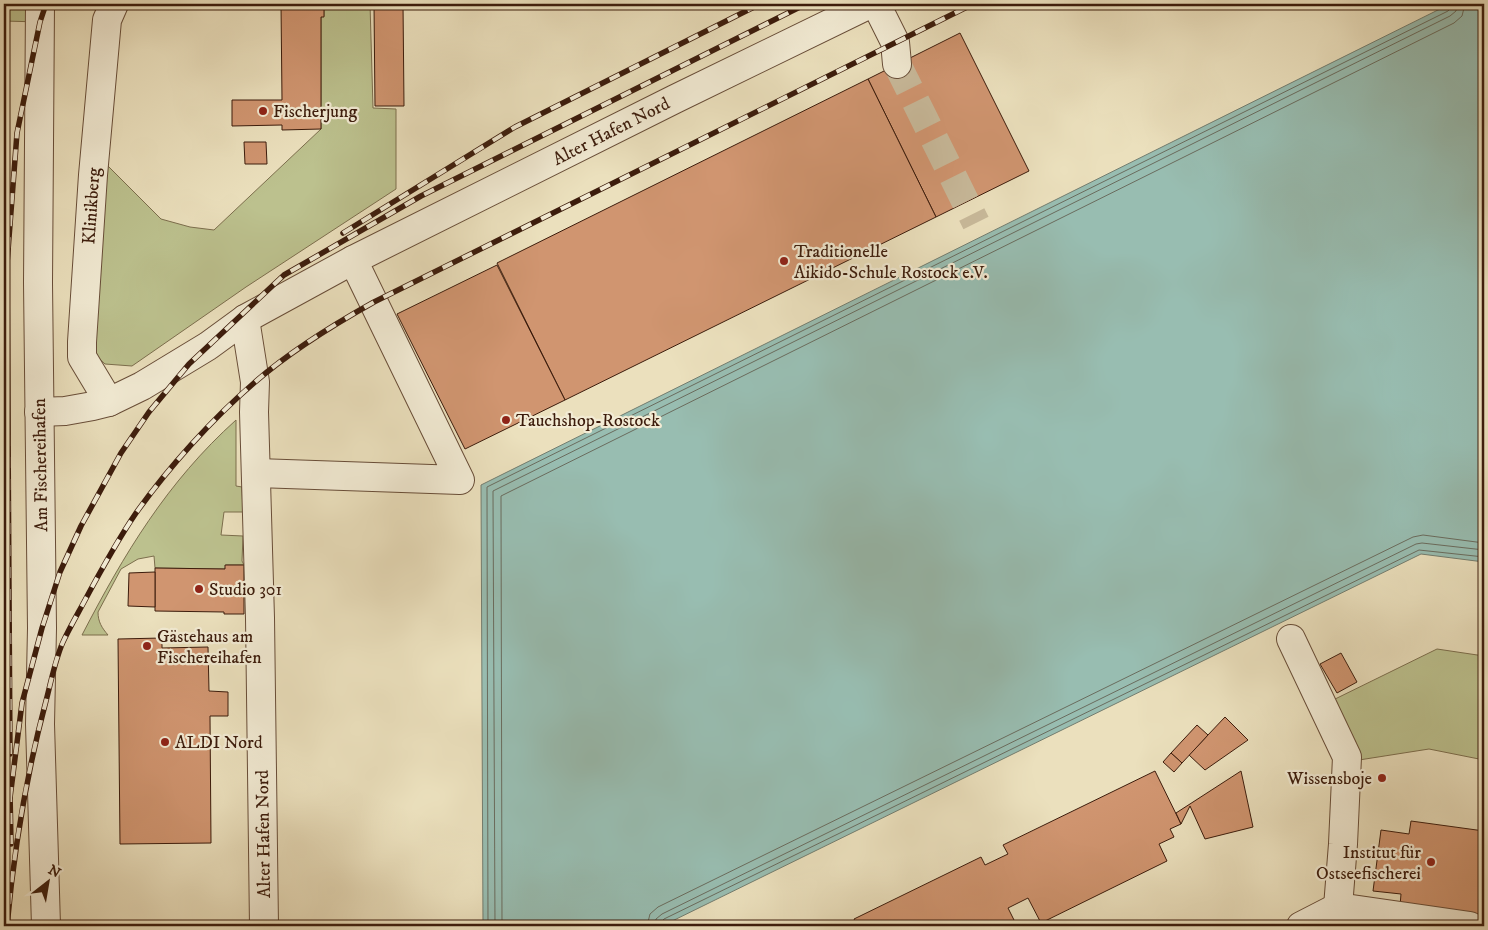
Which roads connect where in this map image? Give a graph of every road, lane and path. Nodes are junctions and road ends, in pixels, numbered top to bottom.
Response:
1 (40, 4) edge
2 (114, 4) edge
3 (870, 4) edge
4 (876, 4) edge
5 (897, 64) tunnel mouth
6 (353, 260) junction
7 (245, 319) junction
8 (109, 402) junction
9 (39, 412) junction
10 (257, 473) junction
11 (1292, 639) dead end
12 (1338, 907) junction
13 (46, 926) edge
14 (264, 926) edge
15 (1301, 926) edge
16 (1470, 926) edge

1 - 9 street, Am Fischereihafen
2 - 8 street, Klinikberg
3 - 6 street, Alter Hafen Nord
4 - 5 street
6 - 7 street, Alter Hafen Nord
6 - 10 street
7 - 8 street, Alter Hafen Nord
7 - 10 street, Alter Hafen Nord
8 - 9 street, Alter Hafen Nord
9 - 13 street, Am Fischereihafen
10 - 14 street, Alter Hafen Nord
11 - 12 street
12 - 15 street
12 - 16 street

